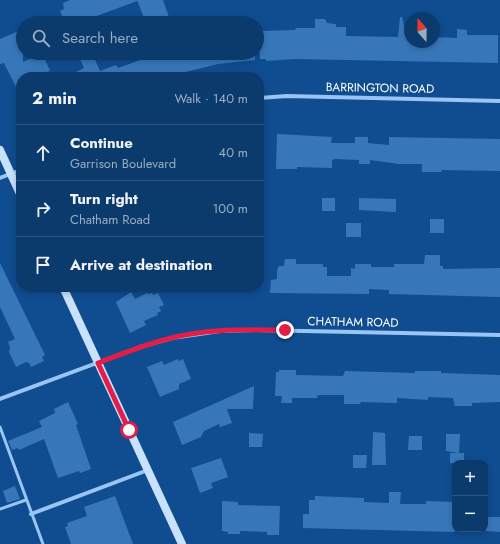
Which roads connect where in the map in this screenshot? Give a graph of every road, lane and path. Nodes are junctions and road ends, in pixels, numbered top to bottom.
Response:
1 (264, 98) edge
2 (500, 100) edge
3 (0, 150) edge
4 (16, 172) edge
5 (11, 174) junction
6 (0, 178) edge
7 (16, 185) edge
8 (65, 292) edge
9 (500, 336) edge
10 (98, 363) junction
11 (0, 399) edge
12 (0, 427) edge
13 (148, 470) junction
14 (26, 500) junction
15 (0, 509) edge
16 (31, 514) junction
17 (43, 544) edge
18 (182, 544) edge

1 - 2 street, BARRINGTON ROAD
3 - 5 main road
4 - 5 street
5 - 6 street
5 - 7 main road
8 - 10 main road
9 - 10 street, CHATHAM ROAD
10 - 11 street, CHATHAM ROAD
10 - 13 main road
12 - 14 lane
13 - 16 street
13 - 18 main road
14 - 15 lane
14 - 16 lane
16 - 17 lane

